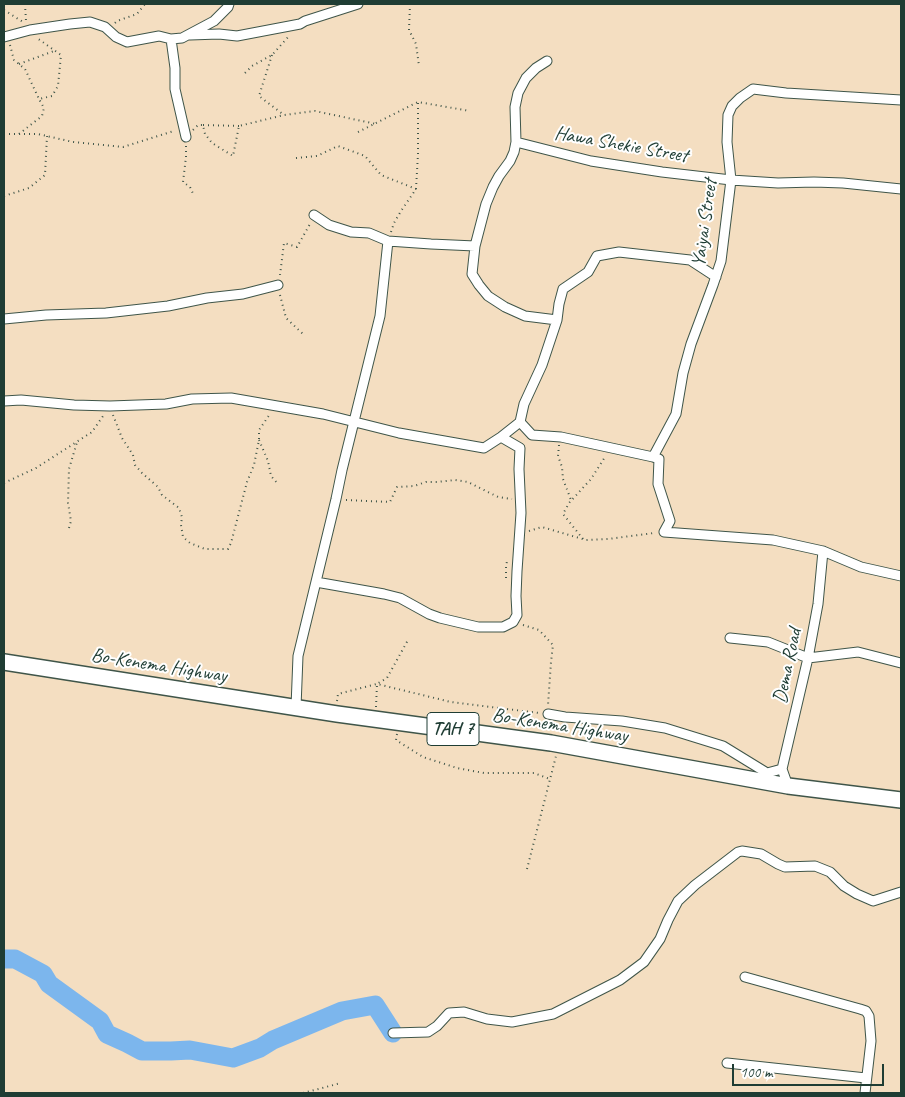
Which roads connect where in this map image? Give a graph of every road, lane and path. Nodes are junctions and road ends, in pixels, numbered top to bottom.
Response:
1 (25, 4) edge
2 (145, 4) edge
3 (229, 4) edge
4 (358, 4) edge
5 (410, 4) edge
6 (4, 10) edge
7 (300, 24) junction
8 (106, 27) junction
9 (27, 31) junction
10 (6, 36) edge
11 (187, 36) junction
12 (171, 39) junction
13 (55, 51) junction
14 (272, 55) junction
15 (547, 61) dead end
16 (18, 64) junction
17 (419, 66) dead end
18 (245, 73) dead end
19 (39, 99) junction
20 (901, 100) edge
21 (418, 102) junction
22 (470, 111) dead end
23 (284, 115) junction
24 (203, 124) junction
25 (376, 124) junction
26 (198, 125) junction
27 (239, 126) junction
28 (358, 132) dead end
29 (184, 133) junction
30 (4, 134) edge
31 (19, 134) junction
32 (48, 136) junction
33 (516, 142) junction
34 (296, 158) dead end
35 (731, 180) junction
36 (416, 189) junction
37 (901, 189) edge
38 (4, 196) edge
39 (194, 196) dead end
40 (314, 215) joint
41 (388, 241) junction
42 (474, 246) junction
43 (716, 277) junction
44 (278, 285) junction
45 (4, 318) edge
46 (557, 320) junction
47 (303, 334) dead end
48 (4, 401) edge
49 (110, 406) junction
50 (275, 406) junction
51 (354, 422) junction
52 (520, 422) junction
53 (532, 435) junction
54 (501, 437) junction
55 (561, 437) junction
56 (259, 440) junction
57 (77, 442) junction
58 (520, 448) junction
59 (614, 449) junction
60 (653, 457) junction
61 (4, 483) edge
62 (278, 484) dead end
63 (336, 499) junction
64 (521, 500) junction
65 (571, 500) junction
66 (69, 528) dead end
67 (664, 532) junction
68 (520, 534) junction
69 (583, 539) junction
70 (824, 551) junction
71 (901, 576) edge
72 (316, 582) junction
73 (513, 622) junction
74 (730, 638) dead end
75 (408, 640) dead end
76 (808, 658) junction
77 (4, 662) edge
78 (901, 663) edge
79 (377, 684) junction
80 (296, 707) junction
81 (337, 714) junction
82 (548, 714) junction
83 (375, 719) junction
84 (399, 722) junction
85 (560, 744) junction
86 (782, 769) junction
87 (550, 779) junction
88 (788, 786) junction
89 (901, 800) edge
90 (527, 869) dead end
91 (901, 892) edge
92 (745, 977) dead end
93 (392, 1033) dead end
94 (727, 1063) dead end
95 (866, 1078) junction
96 (341, 1083) dead end
97 (303, 1093) edge
98 (865, 1093) edge

1 - 6 path
2 - 8 path
3 - 11 street
4 - 7 street
5 - 17 path
7 - 11 street
7 - 14 path
8 - 9 street
8 - 12 street
9 - 10 street
9 - 13 path
10 - 16 path
11 - 12 street
12 - 29 street
13 - 16 path
13 - 19 path
14 - 18 path
14 - 23 path
15 - 33 street
16 - 19 path
19 - 31 path
20 - 35 street, Yaiyai Street
21 - 22 path
21 - 25 path
21 - 36 path
23 - 25 path
23 - 27 path
24 - 26 path
24 - 27 path
24 - 27 path
25 - 28 path
26 - 29 path
26 - 29 path
29 - 32 path
29 - 39 path
30 - 31 path
31 - 32 path
32 - 38 path
33 - 35 street, Hawa Shekie Street
33 - 42 street
34 - 36 path
35 - 37 street, Hawa Shekie Street
35 - 43 street, Yaiyai Street
36 - 41 path
40 - 41 street
40 - 44 path
41 - 42 street
41 - 51 street
42 - 46 street
43 - 46 street
43 - 60 street, Yaiyai Street
44 - 45 street
44 - 47 path
46 - 52 street
48 - 49 street
49 - 50 street
49 - 56 path
49 - 57 path
50 - 51 street
50 - 56 path
51 - 54 street
51 - 63 street
52 - 53 street
52 - 54 street
53 - 55 street
53 - 58 street
54 - 58 street
55 - 59 street
55 - 65 path
56 - 62 path
57 - 61 path
57 - 66 path
58 - 64 street
59 - 60 street
59 - 65 path
60 - 67 street
63 - 64 path
63 - 72 street
64 - 68 street
65 - 69 path
67 - 69 path
67 - 70 street
68 - 69 path
68 - 73 street
70 - 71 street
70 - 76 street, Dema Road
72 - 73 street
72 - 80 street
73 - 82 path
74 - 76 street
75 - 79 path
76 - 78 street
76 - 86 street, Dema Road
77 - 80 highway, Bo-Kenema Highway / TAH 7
79 - 81 path
79 - 82 path
79 - 83 path
80 - 81 highway, Bo-Kenema Highway / TAH 7
81 - 83 highway, Bo-Kenema Highway / TAH 7
82 - 86 street
83 - 84 highway, Bo-Kenema Highway / TAH 7
84 - 85 highway, Bo-Kenema Highway / TAH 7
84 - 87 path
85 - 87 path
85 - 88 highway, Bo-Kenema Highway / TAH 7
86 - 88 street
87 - 90 path
88 - 89 highway, Bo-Kenema Highway / TAH 7
91 - 93 street
92 - 95 street
94 - 95 street
95 - 98 street
96 - 97 path

